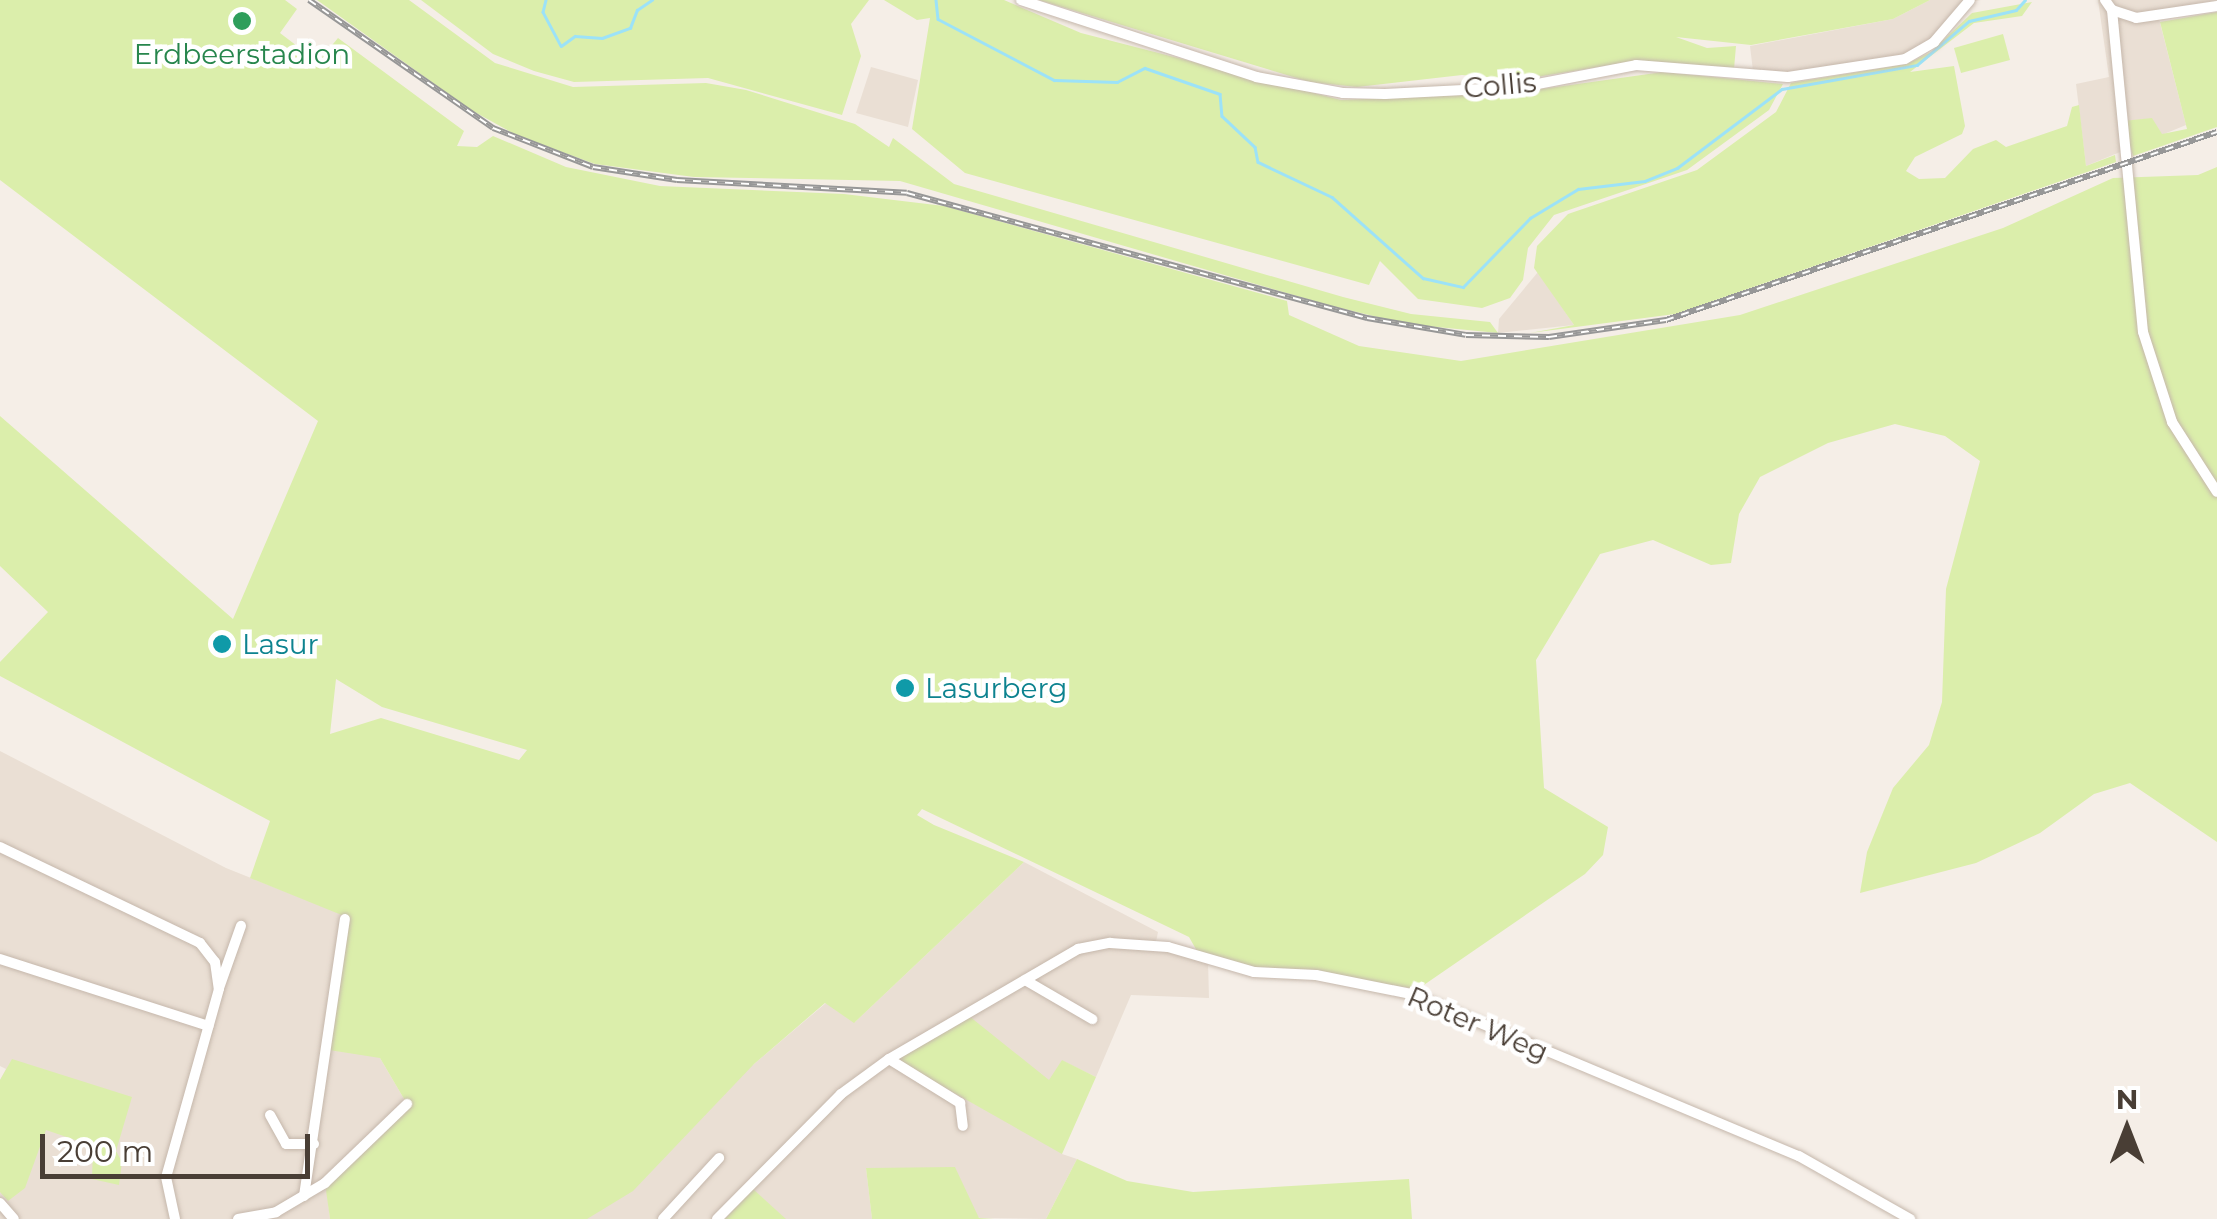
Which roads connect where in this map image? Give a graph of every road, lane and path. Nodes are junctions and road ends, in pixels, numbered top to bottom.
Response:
1 (1020, 0) edge
2 (1970, 0) edge
3 (2108, 5) edge
4 (2217, 6) edge
5 (2217, 492) edge
6 (0, 848) edge
7 (345, 920) dead end
8 (242, 926) dead end
9 (0, 959) edge
10 (1025, 980) junction
11 (219, 989) junction
12 (1092, 1019) dead end
13 (208, 1026) junction
14 (889, 1059) junction
15 (407, 1104) dead end
16 (270, 1114) dead end
17 (962, 1126) dead end
18 (314, 1144) junction
19 (719, 1158) dead end
20 (304, 1196) junction
21 (0, 1203) edge
22 (14, 1219) edge
23 (175, 1219) edge
24 (238, 1219) edge
25 (663, 1219) edge
26 (716, 1219) edge
27 (1910, 1219) edge

1 - 2 street, Collis
3 - 4 street
3 - 5 street
6 - 11 street
7 - 18 street
8 - 11 street
9 - 13 street
10 - 12 street
10 - 14 street, Roter Weg
10 - 27 street, Roter Weg
11 - 13 street
13 - 23 street
14 - 17 street
14 - 26 street, Roter Weg
15 - 20 street
16 - 18 street
18 - 20 street
19 - 25 street
20 - 24 street
21 - 22 street

